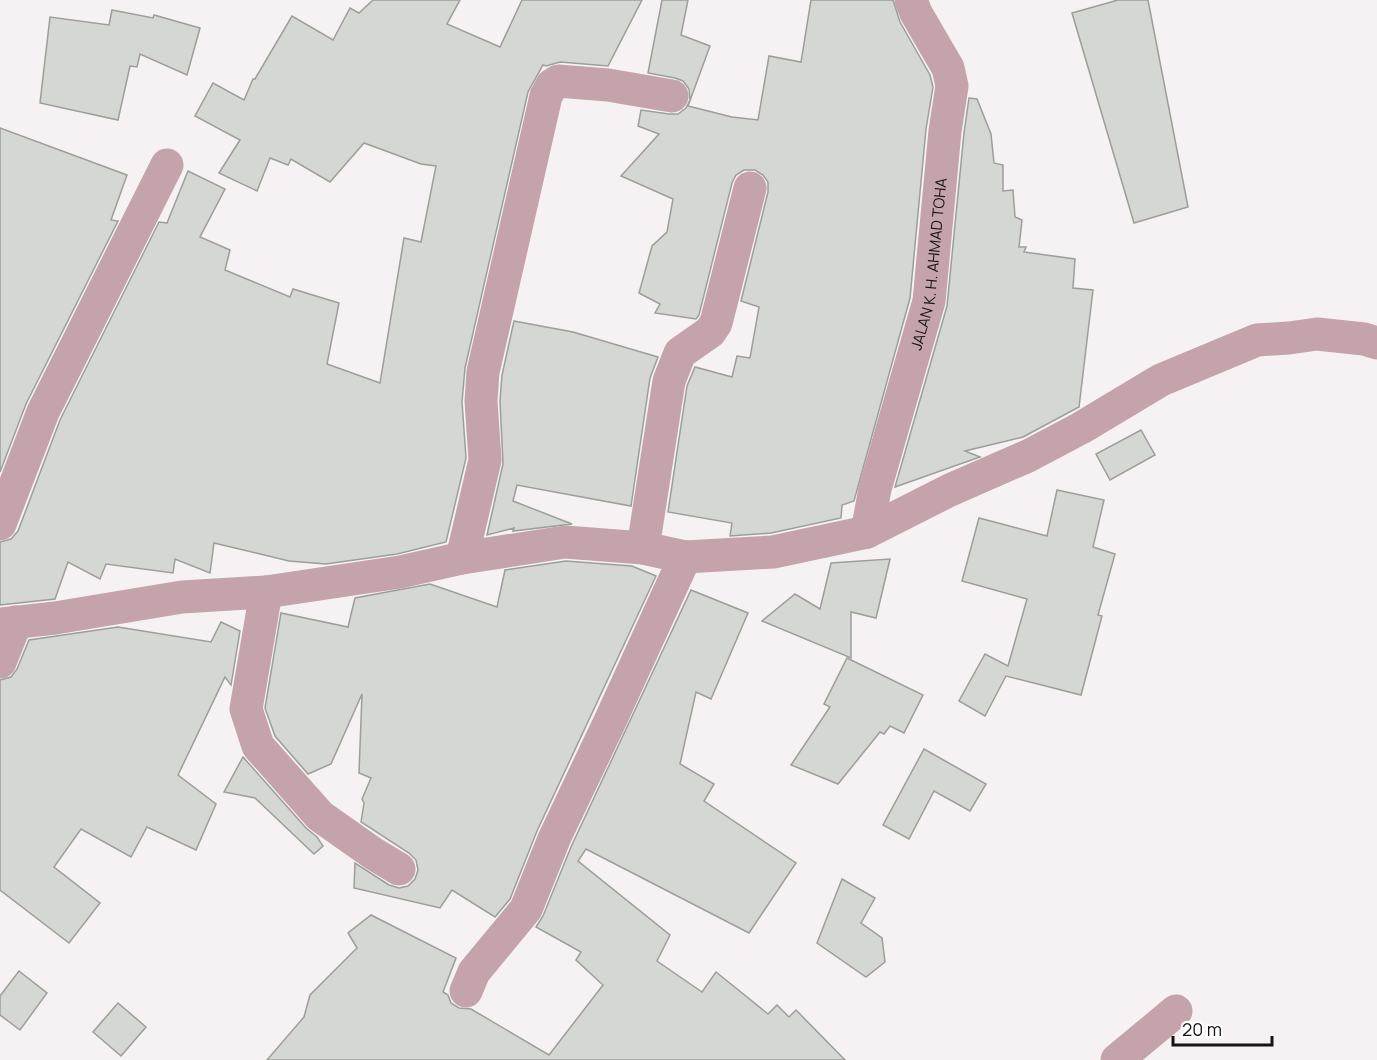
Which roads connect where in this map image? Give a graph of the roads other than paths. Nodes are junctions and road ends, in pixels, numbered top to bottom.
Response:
1 (911, 0) edge
2 (672, 96) dead end
3 (167, 165) dead end
4 (750, 188) dead end
5 (1377, 343) edge
6 (0, 524) edge
7 (867, 532) junction
8 (643, 548) junction
9 (685, 557) junction
10 (462, 558) junction
11 (266, 592) junction
12 (8, 623) edge
13 (0, 662) edge
14 (399, 869) dead end
15 (466, 991) dead end
16 (1176, 1011) dead end
17 (1117, 1060) edge

1 - 7 street, JALAN K. H. AHMAD TOHA
2 - 10 street
3 - 6 street
4 - 8 street
5 - 7 street
7 - 9 street
8 - 9 street
8 - 10 street
9 - 15 street
10 - 11 street
11 - 12 street
11 - 14 street
12 - 13 street
16 - 17 street

